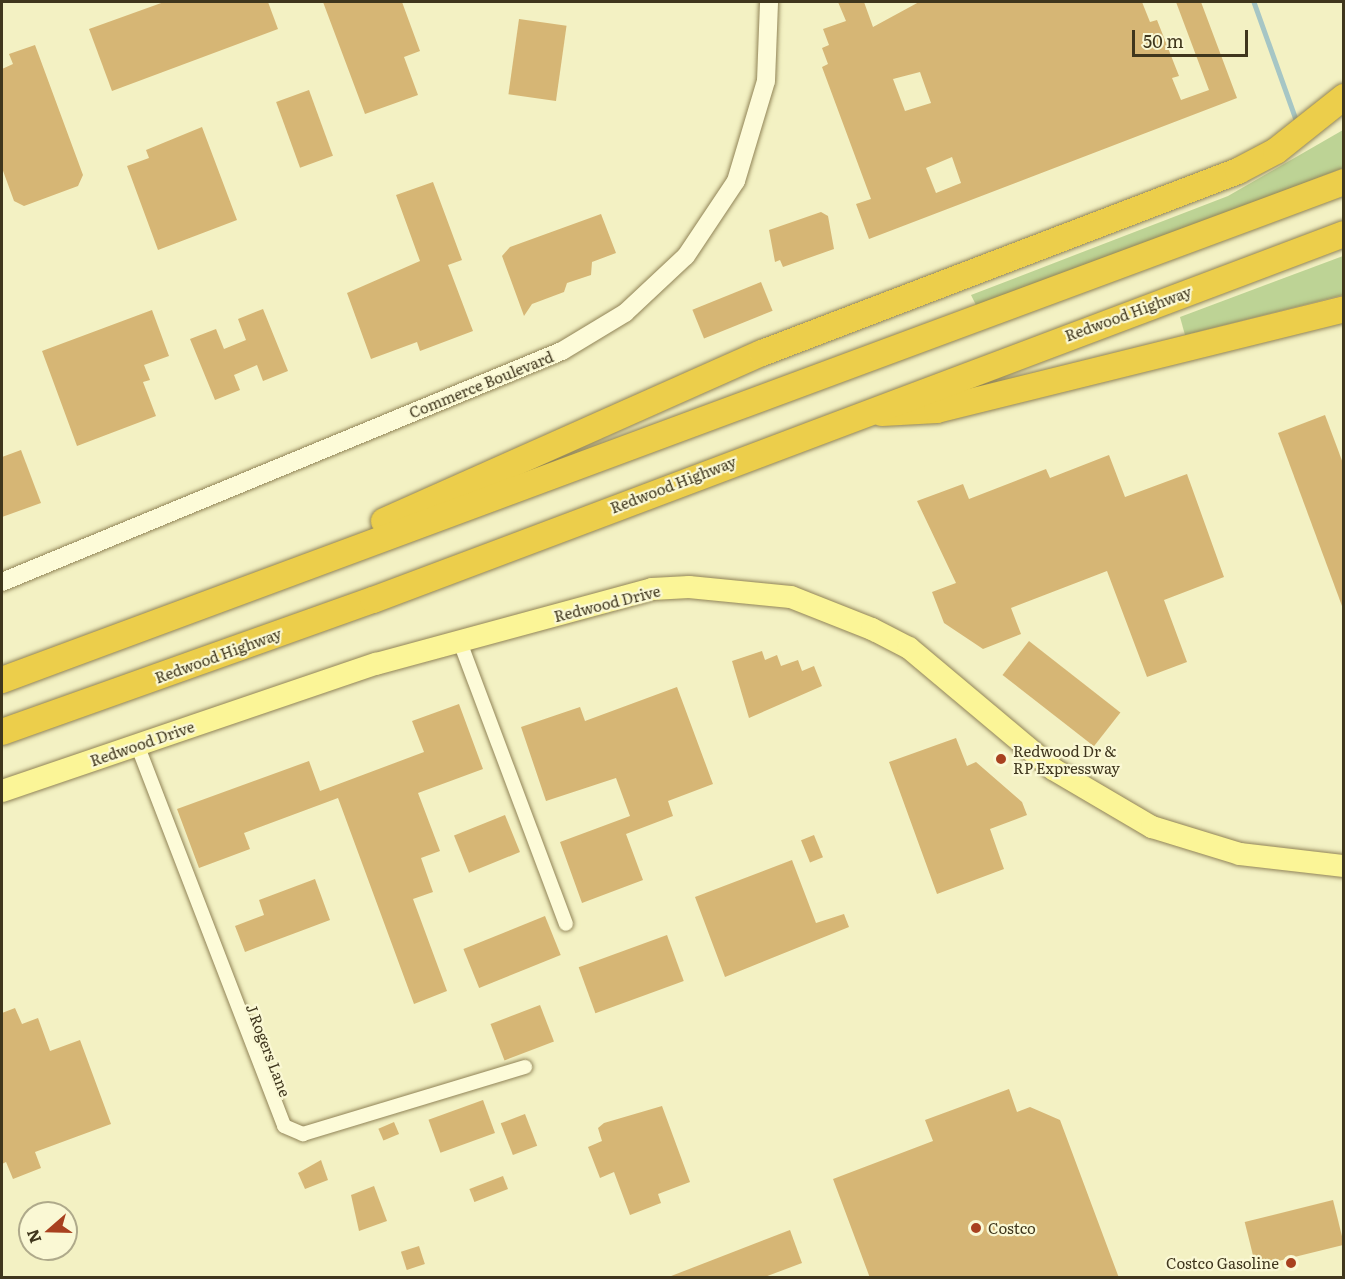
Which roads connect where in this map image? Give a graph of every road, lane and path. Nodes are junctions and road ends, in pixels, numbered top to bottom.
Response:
1 (769, 2) edge
2 (1344, 98) edge
3 (1344, 182) edge
4 (1344, 234) edge
5 (1344, 309) edge
6 (857, 414) junction
7 (2, 582) edge
8 (460, 642) junction
9 (71, 654) junction
10 (2, 680) edge
11 (2, 732) edge
12 (138, 747) junction
13 (2, 791) edge
14 (1344, 866) edge
15 (566, 924) dead end
16 (525, 1066) dead end

1 - 7 street, Commerce Boulevard
2 - 9 highway
3 - 9 highway
4 - 6 highway, Redwood Highway
5 - 6 highway
6 - 11 highway, Redwood Highway
8 - 12 main road, Redwood Drive
8 - 14 main road, Redwood Drive
8 - 15 street
9 - 10 highway
12 - 13 main road, Redwood Drive
12 - 16 street, J Rogers Lane

